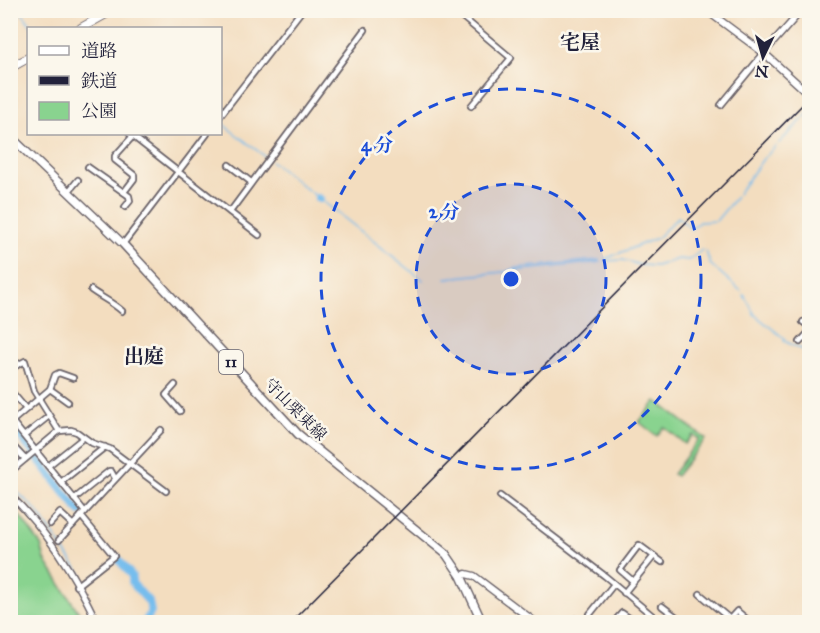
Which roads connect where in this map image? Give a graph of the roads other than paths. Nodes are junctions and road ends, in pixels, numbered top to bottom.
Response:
1 (113, 10) edge
2 (302, 10) edge
3 (464, 10) edge
4 (706, 10) edge
5 (802, 10) edge
6 (83, 27) edge
7 (365, 30) dead end
8 (764, 53) junction
9 (27, 60) edge
10 (10, 69) edge
11 (810, 95) edge
12 (721, 105) dead end
13 (471, 106) dead end
14 (222, 113) edge
15 (132, 135) edge
16 (206, 135) edge
17 (10, 136) edge
18 (229, 165) dead end
19 (88, 167) dead end
20 (178, 172) junction
21 (78, 180) dead end
22 (251, 182) junction
23 (69, 191) junction
24 (124, 192) junction
25 (125, 207) dead end
26 (230, 212) junction
27 (258, 235) dead end
28 (123, 244) junction
29 (92, 290) dead end
30 (122, 311) dead end
31 (803, 322) dead end
32 (809, 332) edge
33 (800, 342) dead end
34 (10, 369) edge
35 (73, 378) dead end
36 (175, 386) dead end
37 (50, 389) junction
38 (10, 390) edge
39 (39, 400) junction
40 (68, 402) dead end
41 (26, 409) junction
42 (180, 411) dead end
43 (49, 416) junction
44 (11, 421) edge
45 (161, 430) dead end
46 (59, 431) junction
47 (24, 436) junction
48 (83, 438) junction
49 (10, 443) edge
50 (105, 447) junction
51 (35, 450) junction
52 (25, 459) junction
53 (128, 464) junction
54 (48, 466) junction
55 (11, 471) edge
56 (115, 478) junction
57 (61, 482) junction
58 (166, 491) dead end
59 (10, 495) edge
60 (500, 496) dead end
61 (74, 499) junction
62 (83, 514) junction
63 (50, 524) dead end
64 (73, 525) junction
65 (59, 540) dead end
66 (654, 556) junction
67 (662, 562) dead end
68 (461, 576) junction
69 (633, 581) junction
70 (614, 584) junction
71 (76, 586) junction
72 (624, 593) junction
73 (700, 594) dead end
74 (662, 606) dead end
75 (590, 614) dead end
76 (729, 621) edge
77 (97, 622) edge
78 (482, 622) edge
79 (535, 622) edge
80 (614, 622) edge
81 (635, 622) edge
82 (660, 622) edge
83 (682, 622) edge
84 (750, 622) edge

1 - 6 highway
2 - 14 street
3 - 13 street
4 - 8 main road
5 - 8 street
7 - 22 street
8 - 11 main road
8 - 12 street
9 - 10 highway
15 - 20 street
15 - 24 street
16 - 20 street
17 - 23 main road, 守山栗東線 / 11
18 - 22 street
19 - 24 street
20 - 26 street
20 - 28 street
21 - 23 street
22 - 26 street
23 - 28 main road, 守山栗東線 / 11
24 - 25 street
26 - 27 street
28 - 68 main road, 守山栗東線 / 11
29 - 30 street
31 - 32 street
32 - 33 street
34 - 39 street
35 - 37 street
36 - 42 street
37 - 39 street
37 - 40 street
38 - 41 street
39 - 41 street
39 - 43 street
41 - 44 street
43 - 46 street
43 - 47 street
44 - 47 street
45 - 53 street
46 - 48 street
46 - 51 street
47 - 51 street
48 - 50 street
48 - 54 street
49 - 52 street
50 - 53 street
50 - 57 street
51 - 52 street
51 - 54 street
52 - 55 street
53 - 56 street
53 - 58 street
54 - 57 street
56 - 61 street
56 - 62 street
57 - 61 street
59 - 71 street
60 - 70 street
61 - 62 street
62 - 64 street
62 - 71 street
63 - 64 street
64 - 65 street
66 - 67 street
66 - 69 street
66 - 69 street
68 - 78 main road, 守山栗東線 / 11
68 - 79 main road
69 - 72 street
70 - 72 street
70 - 75 street
71 - 77 street
72 - 82 street
73 - 76 street
74 - 83 street
76 - 84 street
80 - 81 street

